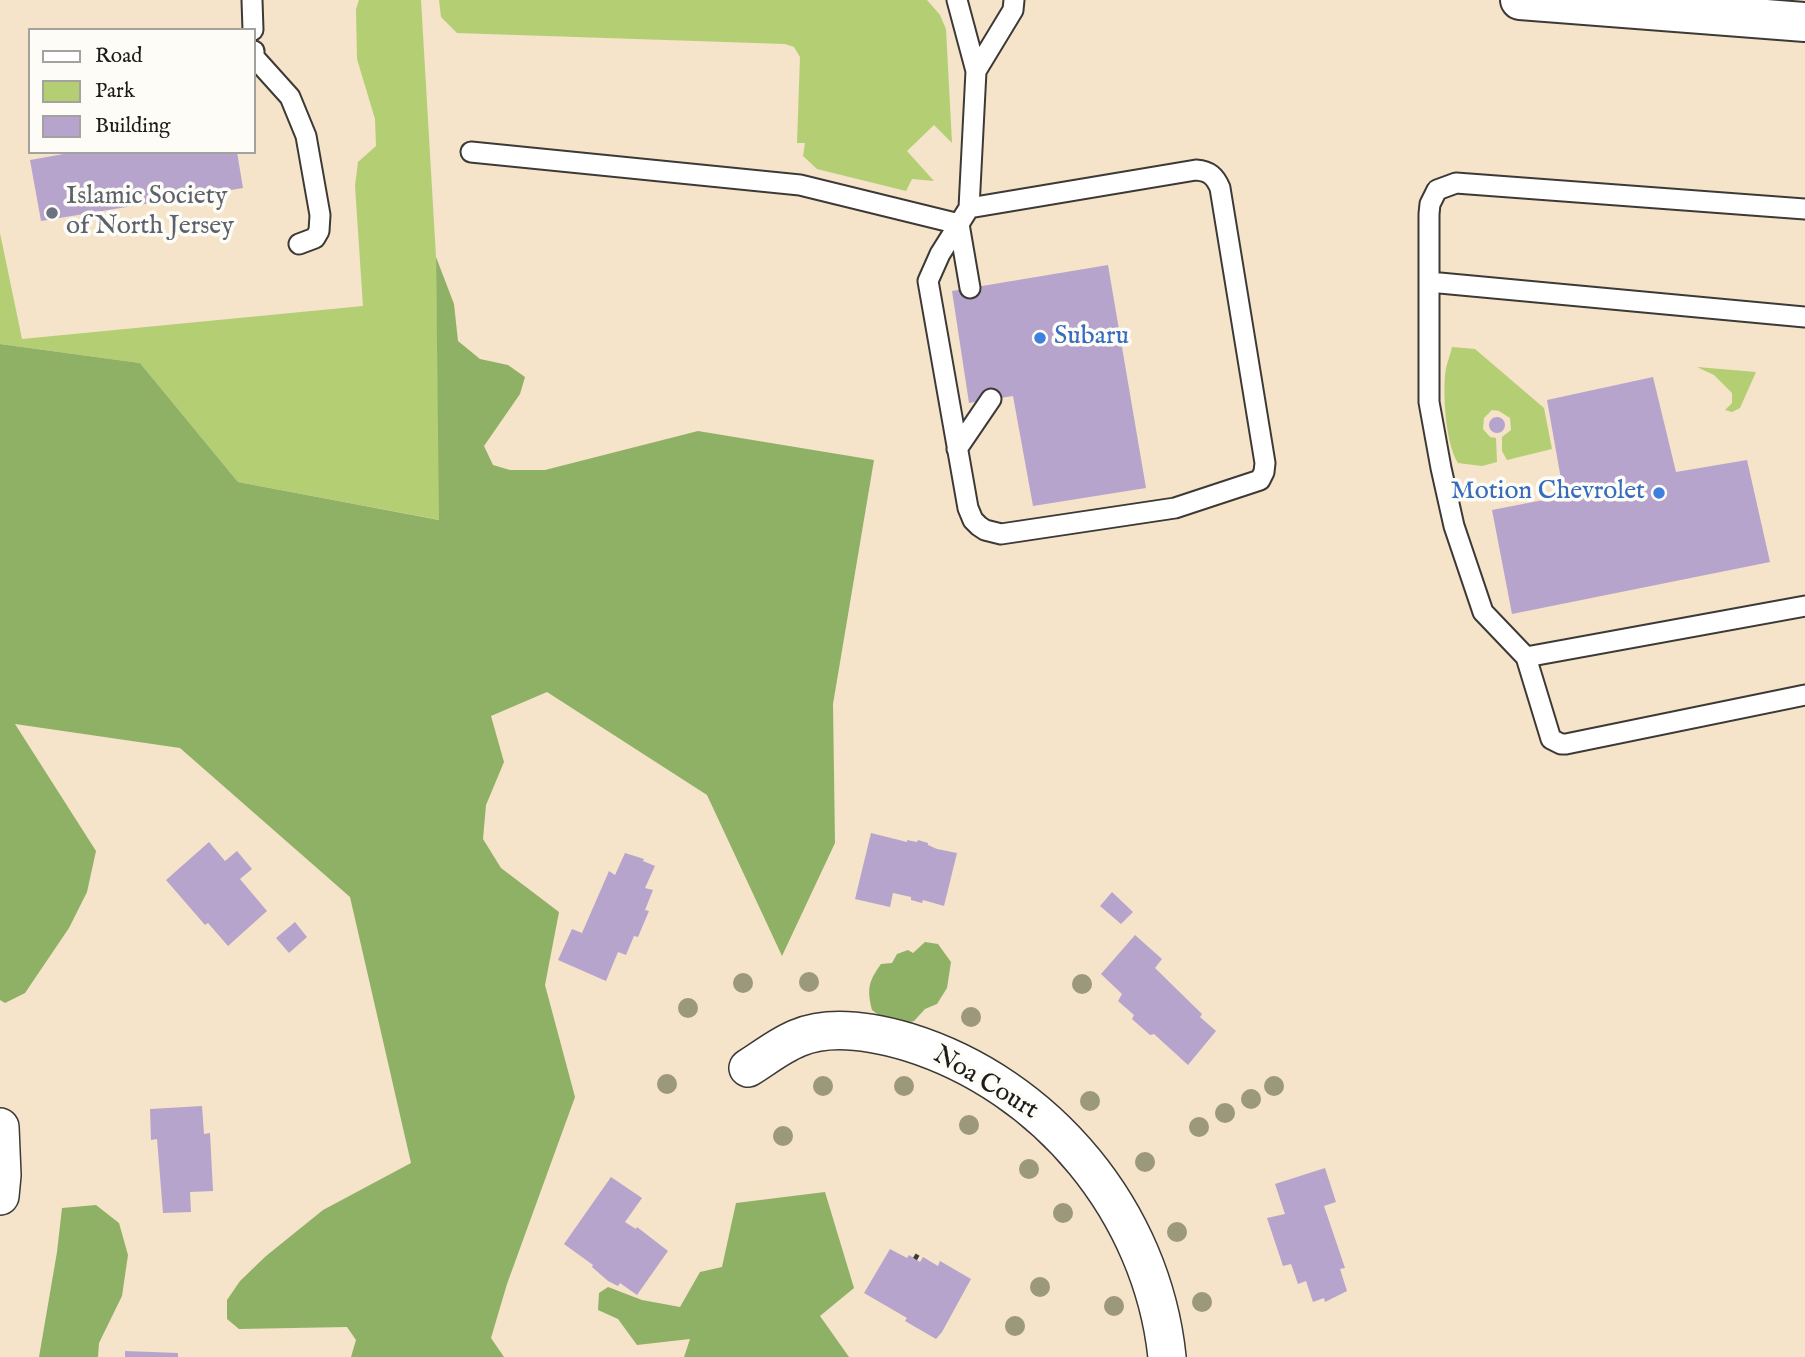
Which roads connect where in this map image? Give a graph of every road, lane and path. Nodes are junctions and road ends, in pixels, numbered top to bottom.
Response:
1 (253, 0) edge
2 (957, 0) edge
3 (1014, 0) edge
4 (1520, 0) edge
5 (1805, 22) edge
6 (253, 28) edge
7 (256, 59) edge
8 (976, 71) junction
9 (471, 152) dead end
10 (1805, 209) edge
11 (964, 216) junction
12 (299, 244) dead end
13 (1429, 282) junction
14 (970, 288) dead end
15 (1805, 317) edge
16 (991, 399) dead end
17 (957, 449) junction
18 (1805, 606) edge
19 (1526, 657) junction
20 (1805, 695) edge
21 (747, 1068) dead end
22 (0, 1127) edge
23 (0, 1196) edge
24 (1167, 1357) edge

1 - 6 lane
2 - 8 lane
3 - 8 lane
4 - 5 main road
7 - 12 lane
8 - 11 lane
9 - 11 lane
10 - 13 lane
11 - 14 lane
11 - 17 lane
11 - 17 lane
13 - 15 lane
13 - 19 lane
16 - 17 lane
18 - 19 lane
19 - 20 lane
21 - 24 street, Noa Court
22 - 23 street

